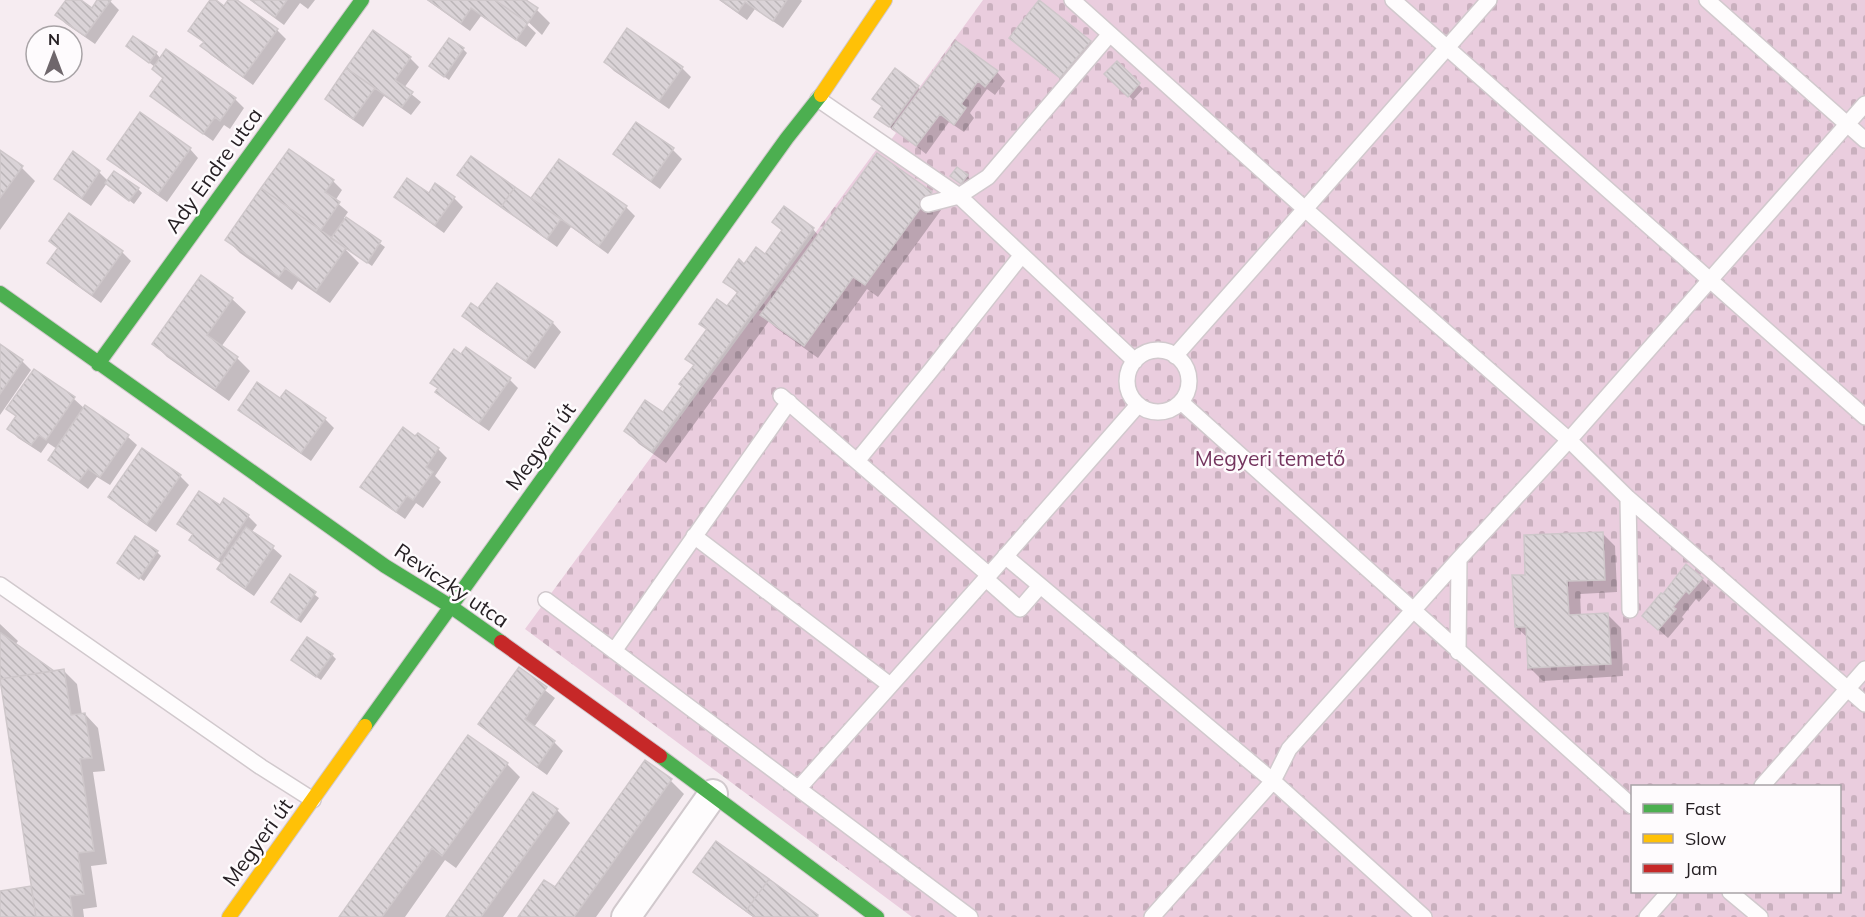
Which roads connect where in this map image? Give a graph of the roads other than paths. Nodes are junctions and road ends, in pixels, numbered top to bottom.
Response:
1 (362, 0) edge
2 (885, 0) edge
3 (1072, 0) edge
4 (1394, 0) edge
5 (1489, 0) edge
6 (1707, 0) edge
7 (1110, 34) junction
8 (1447, 48) junction
9 (818, 99) junction
10 (1865, 104) edge
11 (1847, 124) junction
12 (1865, 140) edge
13 (959, 195) junction
14 (928, 204) dead end
15 (1305, 209) junction
16 (1021, 256) junction
17 (1709, 280) junction
18 (0, 293) edge
19 (1175, 356) junction
20 (1135, 362) junction
21 (98, 364) junction
22 (1181, 402) junction
23 (1138, 405) junction
24 (1865, 417) edge
25 (1569, 440) junction
26 (857, 461) junction
27 (1628, 498) junction
28 (694, 536) junction
29 (1005, 556) junction
30 (1459, 559) junction
31 (987, 577) junction
32 (0, 585) edge
33 (1040, 586) junction
34 (546, 600) dead end
35 (450, 606) junction
36 (1630, 610) dead end
37 (1412, 611) junction
38 (614, 651) junction
39 (1458, 652) junction
40 (1865, 669) edge
41 (890, 685) junction
42 (1847, 689) junction
43 (1865, 704) edge
44 (1272, 781) junction
45 (1762, 785) edge
46 (800, 788) junction
47 (713, 794) junction
48 (313, 800) junction
49 (1631, 805) edge
50 (1667, 893) edge
51 (1732, 893) edge
52 (228, 917) edge
53 (626, 917) edge
54 (877, 917) edge
55 (970, 917) edge
56 (1152, 917) edge
57 (1424, 917) edge
58 (1647, 917) edge
59 (1760, 917) edge

1 - 21 street, Ady Endre utca
2 - 9 street, Megyeri út
3 - 7 lane
4 - 8 lane
5 - 8 lane
6 - 11 lane
7 - 13 lane
7 - 15 lane
8 - 15 lane
8 - 17 lane
9 - 13 lane
9 - 35 street, Megyeri út
10 - 11 lane
11 - 12 lane
11 - 17 lane
13 - 14 lane
13 - 16 lane
15 - 19 lane
15 - 25 lane
16 - 20 lane
16 - 26 lane
17 - 24 lane
17 - 25 lane
18 - 21 street, Reviczky utca
19 - 20 lane
19 - 22 lane
20 - 23 lane
21 - 35 street, Reviczky utca
22 - 23 lane
22 - 37 lane
23 - 29 lane
25 - 27 lane
25 - 30 lane
26 - 28 lane
26 - 31 lane
27 - 36 lane
27 - 42 lane
28 - 38 lane
28 - 41 lane
29 - 31 lane
29 - 33 lane
30 - 37 lane
30 - 39 lane
31 - 33 lane
31 - 41 lane
32 - 48 lane
33 - 44 lane
34 - 38 lane
35 - 47 street, Reviczky utca
35 - 48 street, Megyeri út
37 - 39 lane
37 - 44 lane
38 - 46 lane
39 - 49 lane
40 - 42 lane
41 - 46 lane
42 - 43 lane
42 - 45 lane
44 - 56 lane
44 - 57 lane
46 - 55 lane
47 - 53 street
47 - 54 street, Reviczky utca
48 - 52 street, Megyeri út
50 - 58 lane
51 - 59 lane

